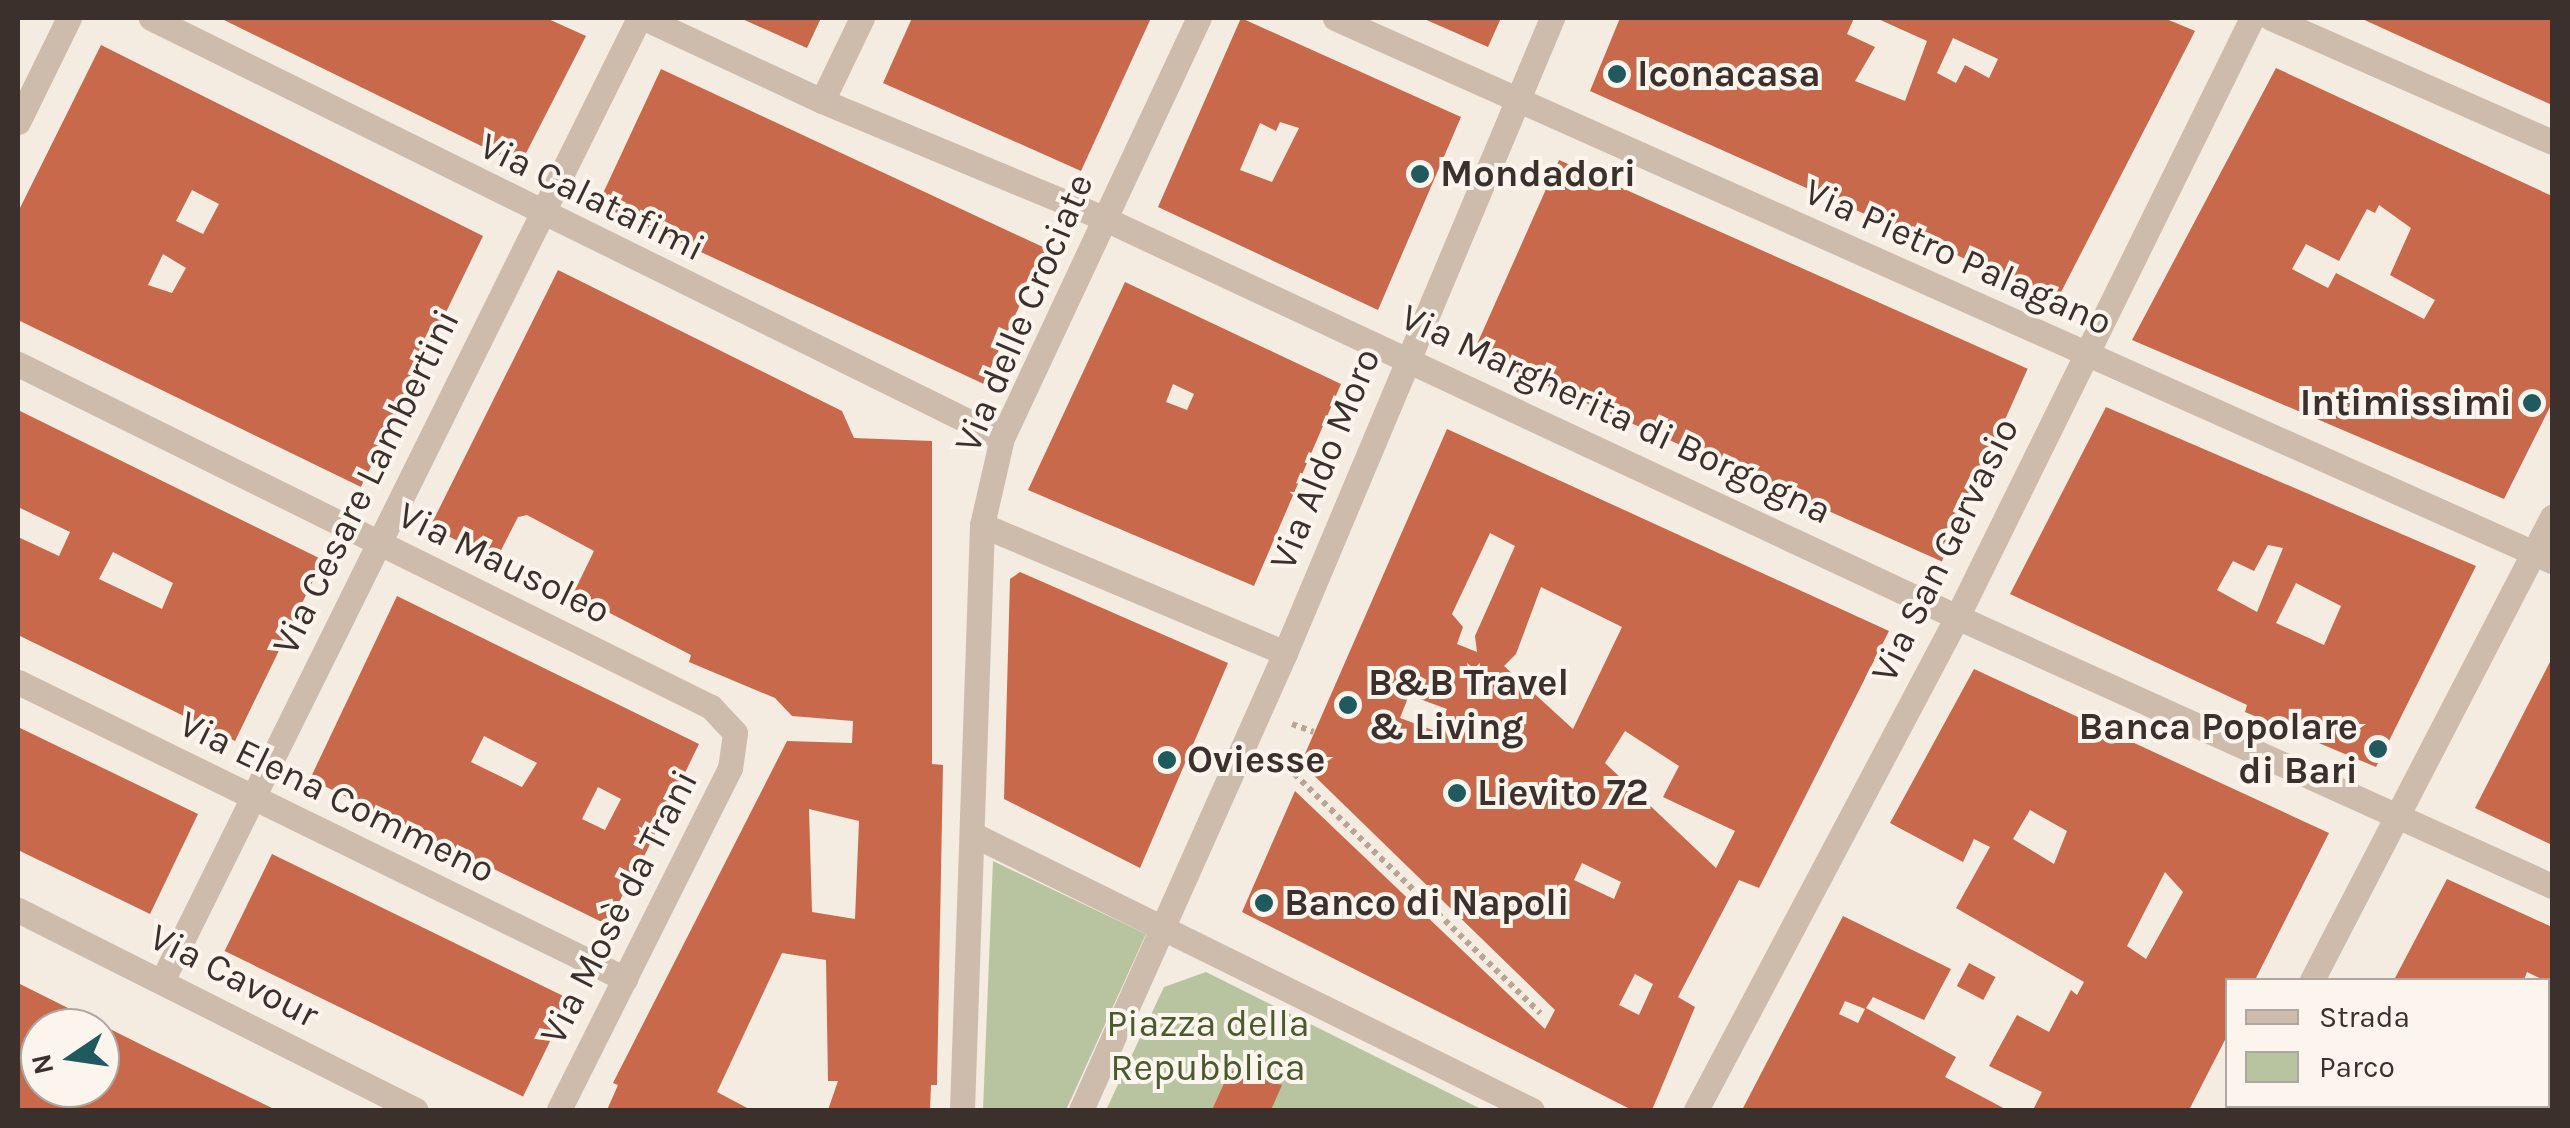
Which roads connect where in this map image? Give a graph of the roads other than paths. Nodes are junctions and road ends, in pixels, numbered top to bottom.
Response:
1 (69, 18) edge
2 (151, 18) edge
3 (641, 18) edge
4 (862, 18) edge
5 (1199, 18) edge
6 (1335, 18) edge
7 (1552, 18) edge
8 (2252, 18) edge
9 (2272, 18) edge
10 (822, 102) junction
11 (1515, 102) junction
12 (18, 122) edge
13 (2552, 142) edge
14 (540, 214) junction
15 (1103, 218) junction
16 (2082, 352) junction
17 (1408, 357) junction
18 (18, 364) edge
19 (1002, 438) junction
20 (2552, 517) edge
21 (982, 524) junction
22 (379, 542) junction
23 (2543, 556) edge
24 (1957, 617) junction
25 (1285, 654) junction
26 (18, 682) edge
27 (735, 733) joint
28 (252, 798) junction
29 (2397, 818) junction
30 (972, 834) junction
31 (2552, 886) edge
32 (18, 910) edge
33 (1164, 927) junction
34 (2313, 978) edge
35 (625, 979) junction
36 (162, 981) junction
37 (416, 1110) edge
38 (559, 1110) edge
39 (962, 1110) edge
40 (1082, 1110) edge
41 (1532, 1110) edge
42 (1696, 1110) edge

1 - 12 street
2 - 14 street, Via Calatafimi
3 - 10 street, Via Margherita di Borgogna
3 - 14 street, Via Cesare Lambertini
4 - 10 street
5 - 15 street, Via delle Crociate
6 - 11 street, Via Pietro Palagano
7 - 11 street, Via Aldo Moro
8 - 16 street, Via San Gervasio
9 - 13 street
10 - 15 street, Via Margherita di Borgogna
11 - 16 street, Via Pietro Palagano
11 - 17 street, Via Aldo Moro
14 - 19 street, Via Calatafimi
14 - 22 street, Via Cesare Lambertini
15 - 17 street, Via Margherita di Borgogna
15 - 19 street, Via delle Crociate
16 - 23 street, Via Pietro Palagano
16 - 24 street, Via San Gervasio
17 - 24 street, Via Margherita di Borgogna
17 - 25 street, Via Aldo Moro
18 - 22 street, Via Mausoleo
19 - 21 street, Via delle Crociate
20 - 23 street
21 - 25 street
21 - 30 street, Via delle Crociate
22 - 27 street, Via Mausoleo
22 - 28 street, Via Cesare Lambertini
23 - 29 street
24 - 29 street, Via Margherita di Borgogna
24 - 42 street, Via San Gervasio
25 - 33 street, Via Aldo Moro
26 - 28 street, Via Elena Commeno
27 - 35 street, Via Mosè da Trani
28 - 35 street, Via Elena Commeno
28 - 36 street, Via Cesare Lambertini
29 - 31 street, Via Margherita di Borgogna
29 - 34 street
30 - 33 street
30 - 39 street
32 - 36 street, Via Cavour
33 - 40 street
33 - 41 street
35 - 38 street, Via Mosè da Trani
36 - 37 street, Via Cavour

